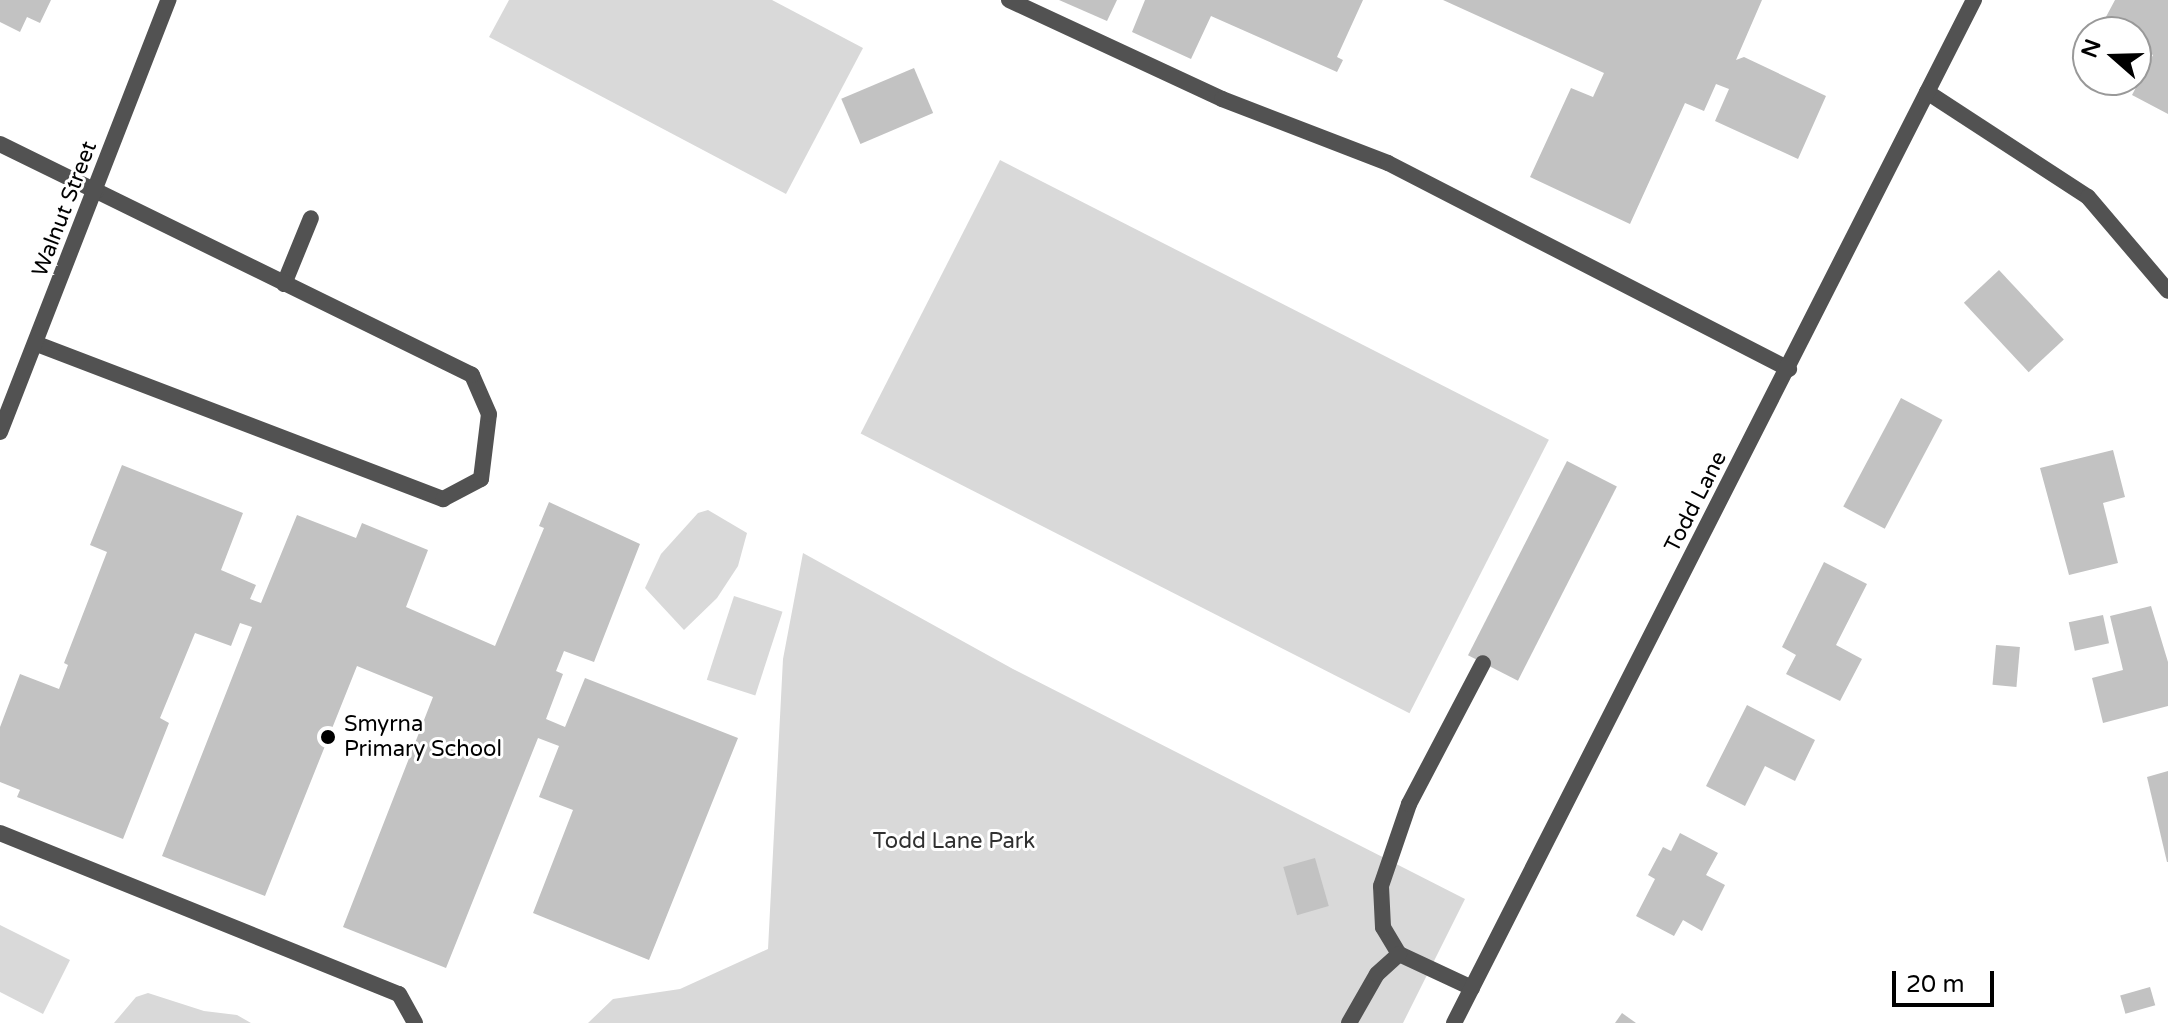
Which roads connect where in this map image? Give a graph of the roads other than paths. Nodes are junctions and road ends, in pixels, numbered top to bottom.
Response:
1 (168, 0) edge
2 (1009, 0) edge
3 (1974, 0) edge
4 (1927, 92) junction
5 (0, 144) edge
6 (96, 191) junction
7 (311, 218) dead end
8 (284, 284) junction
9 (2168, 291) edge
10 (37, 344) junction
11 (1789, 369) junction
12 (0, 432) edge
13 (1483, 663) dead end
14 (0, 833) edge
15 (1399, 954) junction
16 (1472, 988) junction
17 (415, 1023) edge
18 (1349, 1023) edge
19 (1454, 1023) edge

1 - 6 street, Walnut Street
2 - 11 street
3 - 4 street, Todd Lane
4 - 9 street
4 - 11 street, Todd Lane
5 - 6 street
6 - 8 street
6 - 10 street, Walnut Street
7 - 8 street
8 - 10 street
10 - 12 street, Walnut Street
11 - 16 street, Todd Lane
13 - 15 street
14 - 17 street
15 - 16 street
15 - 18 street
16 - 19 street, Todd Lane

